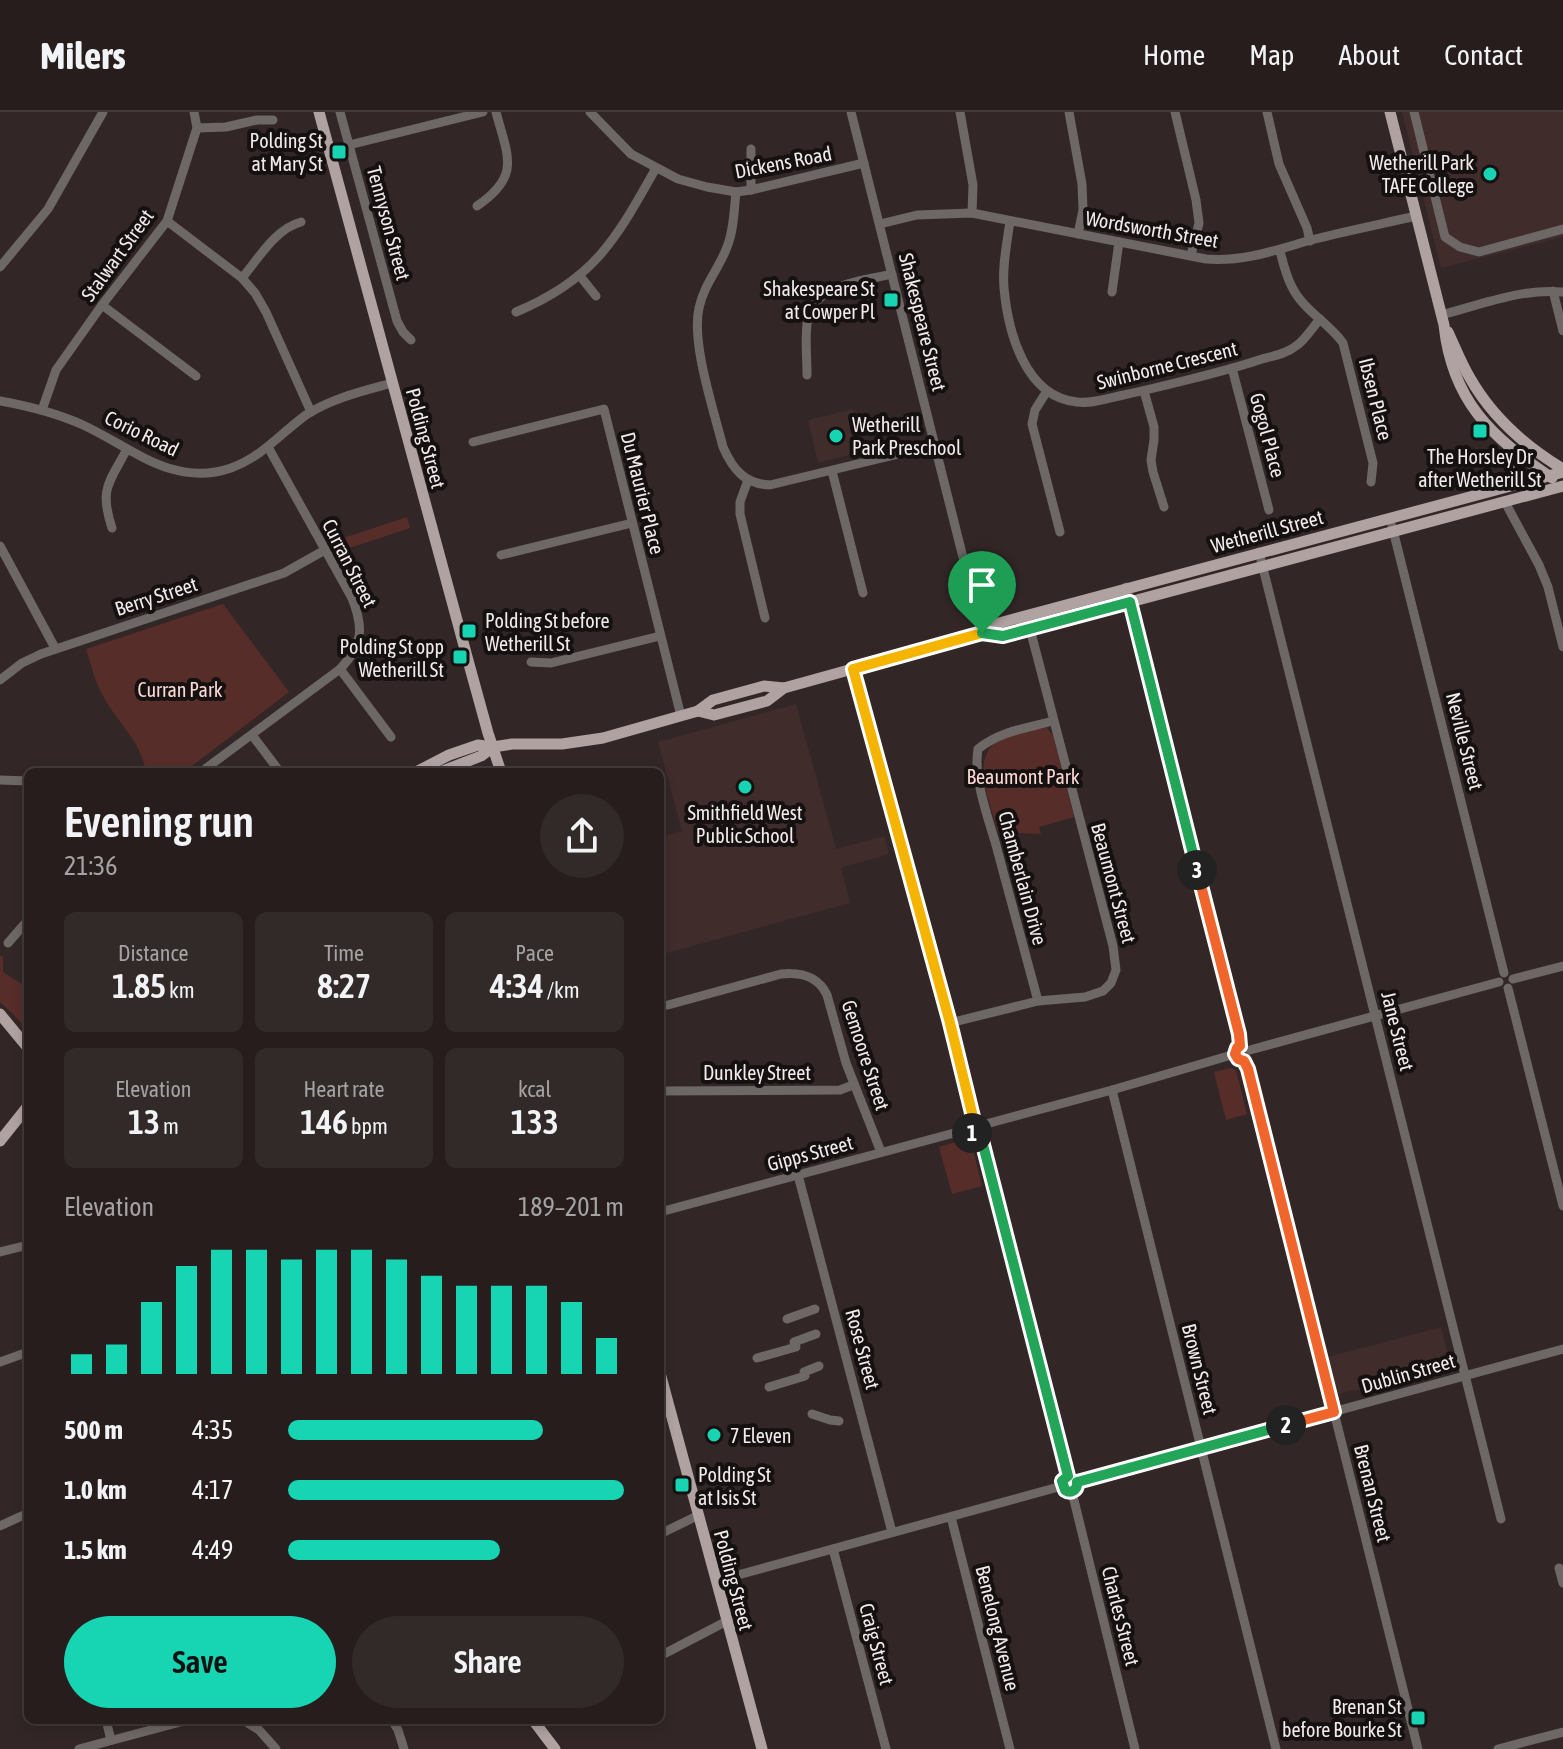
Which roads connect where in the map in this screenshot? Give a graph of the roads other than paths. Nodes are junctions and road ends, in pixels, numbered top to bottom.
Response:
1 (91, 112) edge
2 (194, 112) edge
3 (319, 112) edge
4 (340, 112) edge
5 (483, 112) edge
6 (496, 112) edge
7 (590, 112) edge
8 (851, 112) edge
9 (960, 112) edge
10 (1069, 112) edge
11 (1175, 112) edge
12 (1267, 112) edge
13 (1390, 112) edge
14 (1414, 112) edge
15 (103, 114) edge
16 (273, 120) dead end
17 (197, 128) junction
18 (349, 145) junction
19 (751, 149) dead end
20 (864, 163) junction
21 (656, 168) junction
22 (751, 190) junction
23 (736, 192) junction
24 (477, 206) dead end
25 (972, 213) junction
26 (1416, 216) junction
27 (167, 221) junction
28 (1010, 221) junction
29 (301, 222) dead end
30 (880, 224) junction
31 (1563, 229) edge
32 (1078, 234) junction
33 (1310, 241) junction
34 (1119, 242) junction
35 (1280, 251) junction
36 (1191, 255) junction
37 (0, 267) edge
38 (892, 274) junction
39 (580, 276) junction
40 (242, 278) junction
41 (1112, 292) dead end
42 (1558, 292) edge
43 (596, 296) dead end
44 (102, 305) junction
45 (516, 312) dead end
46 (1320, 319) junction
47 (1442, 320) junction
48 (1563, 331) edge
49 (411, 340) dead end
50 (1232, 368) junction
51 (807, 375) dead end
52 (196, 376) dead end
53 (392, 383) junction
54 (1047, 391) junction
55 (1144, 391) junction
56 (0, 401) edge
57 (42, 410) junction
58 (311, 412) junction
59 (473, 442) dead end
60 (936, 445) junction
61 (268, 447) junction
62 (127, 449) junction
63 (1512, 450) junction
64 (1563, 470) edge
65 (832, 471) junction
66 (1548, 476) junction
67 (748, 480) junction
68 (1371, 482) dead end
69 (1563, 486) edge
70 (1486, 492) junction
71 (1505, 502) junction
72 (1164, 507) dead end
73 (1269, 510) dead end
74 (1390, 517) junction
75 (632, 523) junction
76 (112, 528) dead end
77 (1394, 531) junction
78 (1060, 532) dead end
79 (0, 546) edge
80 (325, 550) junction
81 (1259, 552) junction
82 (501, 555) dead end
83 (1262, 566) junction
84 (1126, 587) junction
85 (863, 593) dead end
86 (1130, 602) junction
87 (765, 618) dead end
88 (1030, 629) junction
89 (982, 633) junction
90 (660, 636) junction
91 (1563, 647) edge
92 (55, 648) junction
93 (531, 662) dead end
94 (340, 669) junction
95 (853, 669) junction
96 (0, 680) edge
97 (681, 716) junction
98 (1053, 721) junction
99 (252, 735) junction
100 (391, 737) dead end
101 (493, 747) junction
102 (207, 768) edge
103 (277, 768) edge
104 (424, 768) edge
105 (450, 768) edge
106 (500, 768) edge
107 (0, 780) edge
108 (24, 781) edge
109 (24, 925) edge
110 (8, 943) dead end
111 (1563, 966) edge
112 (1506, 980) junction
113 (1038, 1001) junction
114 (668, 1005) dead end
115 (0, 1014) edge
116 (1375, 1016) junction
117 (950, 1023) junction
118 (24, 1043) edge
119 (1237, 1050) junction
120 (1250, 1050) junction
121 (1244, 1061) junction
122 (853, 1085) junction
123 (1112, 1090) junction
124 (664, 1091) edge
125 (24, 1111) edge
126 (973, 1117) junction
127 (983, 1128) junction
128 (969, 1129) junction
129 (0, 1141) edge
130 (881, 1152) junction
131 (798, 1175) junction
132 (1563, 1206) edge
133 (664, 1211) edge
134 (24, 1246) edge
135 (0, 1252) edge
136 (815, 1309) dead end
137 (787, 1319) dead end
138 (816, 1334) dead end
139 (1563, 1349) edge
140 (24, 1353) edge
141 (757, 1358) dead end
142 (0, 1362) edge
143 (819, 1366) dead end
144 (1465, 1376) junction
145 (769, 1387) dead end
146 (664, 1388) edge
147 (1334, 1412) junction
148 (812, 1414) dead end
149 (839, 1421) dead end
150 (1201, 1447) junction
151 (1070, 1487) junction
152 (699, 1515) junction
153 (24, 1516) edge
154 (951, 1517) junction
155 (1501, 1519) dead end
156 (0, 1526) edge
157 (664, 1532) edge
158 (892, 1532) junction
159 (833, 1549) junction
160 (1559, 1568) dead end
161 (716, 1581) junction
162 (1563, 1583) edge
163 (727, 1621) junction
164 (664, 1654) edge
165 (107, 1724) edge
166 (173, 1724) edge
167 (249, 1724) edge
168 (394, 1724) edge
169 (538, 1724) edge
170 (1563, 1732) edge
171 (111, 1740) junction
172 (79, 1749) edge
173 (276, 1749) edge
174 (404, 1749) edge
175 (555, 1749) edge
176 (762, 1749) edge
177 (886, 1749) edge
178 (1010, 1749) edge
179 (1135, 1749) edge
180 (1276, 1749) edge
181 (1418, 1749) edge
182 (1498, 1749) edge

1 - 15 street
2 - 17 street, Stalwart Street
3 - 53 main road, Polding Street
4 - 18 street, Tennyson Street
5 - 18 street
6 - 24 street
7 - 21 street, Dickens Road
8 - 20 street, Shakespeare Street
9 - 25 street
10 - 32 street
11 - 36 street
12 - 33 street
13 - 26 main road
14 - 31 street
15 - 37 street
16 - 17 street
17 - 27 street, Stalwart Street
18 - 49 street, Tennyson Street
19 - 22 street
20 - 22 street, Dickens Road
20 - 30 street, Shakespeare Street
21 - 23 street, Dickens Road
21 - 39 street
22 - 23 street, Dickens Road
23 - 67 street
25 - 28 street, Wordsworth Street
25 - 30 street, Wordsworth Street
26 - 33 street, Wordsworth Street
26 - 47 main road
27 - 40 street
27 - 44 street, Stalwart Street
28 - 32 street, Wordsworth Street
28 - 54 street
29 - 40 street
30 - 38 street, Shakespeare Street
32 - 34 street, Wordsworth Street
33 - 35 street, Wordsworth Street
34 - 36 street, Wordsworth Street
34 - 41 street
35 - 36 street, Wordsworth Street
35 - 46 street, Ibsen Place
38 - 51 street
38 - 60 street, Shakespeare Street
39 - 43 street
39 - 45 street
40 - 58 street
42 - 47 street
42 - 48 street
44 - 52 street
44 - 57 street, Stalwart Street
46 - 50 street, Swinborne Crescent
46 - 68 street, Ibsen Place
47 - 63 main road
47 - 64 main road
50 - 55 street, Swinborne Crescent
50 - 73 street, Gogol Place
53 - 58 street, Corio Road
53 - 101 main road, Polding Street
54 - 55 street, Swinborne Crescent
54 - 78 street
55 - 72 street
56 - 57 street, Corio Road
57 - 62 street, Corio Road
58 - 61 street, Corio Road
59 - 75 street, Du Maurier Place
60 - 65 street
60 - 89 street, Shakespeare Street
61 - 62 street, Corio Road
61 - 80 street, Curran Street
62 - 76 street
63 - 66 main road
63 - 70 main road
64 - 66 main road, Wetherill Street
65 - 67 street
65 - 85 street
66 - 69 main road
66 - 70 main road, Wetherill Street
67 - 87 street
69 - 71 main road, Wetherill Street
70 - 74 main road, Wetherill Street
71 - 77 main road, Wetherill Street
71 - 91 street
74 - 77 street, Neville Street
74 - 81 main road, Wetherill Street
75 - 82 street
75 - 90 street, Du Maurier Place
77 - 83 main road, Wetherill Street
77 - 112 street, Neville Street
79 - 92 street
80 - 92 street, Berry Street
80 - 94 street, Curran Street
81 - 83 street, Jane Street
81 - 84 main road, Wetherill Street
83 - 86 main road, Wetherill Street
83 - 116 street, Jane Street
84 - 86 street
84 - 89 main road, Wetherill Street
86 - 88 main road, Wetherill Street
86 - 119 street
88 - 89 main road, Wetherill Street
88 - 98 street, Beaumont Street
89 - 95 main road, Wetherill Street
90 - 93 street
90 - 97 street, Du Maurier Place
92 - 96 street, Berry Street
94 - 99 street, Curran Street
94 - 100 street
95 - 97 main road, Wetherill Street
95 - 117 street
97 - 101 main road, Wetherill Street
98 - 113 street, Chamberlain Drive
98 - 113 street, Beaumont Street
99 - 102 street, Curran Street
99 - 103 street
101 - 104 main road, Wetherill Street
101 - 105 main road
101 - 106 main road, Polding Street
107 - 108 street
109 - 110 street
111 - 112 street
112 - 116 street
112 - 132 street, Neville Street
113 - 117 street, Beaumont Street
114 - 122 street, Gemoore Street
115 - 118 main road
116 - 120 street
116 - 144 street, Jane Street
117 - 126 street
119 - 120 street
119 - 121 street
119 - 123 street
120 - 121 street
121 - 147 street, Brenan Street
122 - 124 street, Dunkley Street
122 - 130 street, Gemoore Street
123 - 127 street
123 - 150 street, Brown Street
125 - 129 main road
126 - 127 street
126 - 128 street
127 - 128 street
127 - 151 street
128 - 130 street, Gipps Street
130 - 131 street, Gipps Street
131 - 133 street, Gipps Street
131 - 158 street, Rose Street
134 - 135 street
136 - 137 street
138 - 141 street
139 - 144 street, Dublin Street
140 - 142 street
143 - 145 street
144 - 147 street, Dublin Street
144 - 155 street, Jane Street
146 - 152 main road, Polding Street
147 - 150 street, Dublin Street
147 - 181 street, Brenan Street
148 - 149 street
150 - 151 street, Dublin Street
150 - 180 street, Brown Street
151 - 154 street, Dublin Street
151 - 179 street, Charles Street
152 - 157 street
152 - 161 main road, Polding Street
153 - 156 street
154 - 158 street, Dublin Street
154 - 178 street, Benelong Avenue
158 - 159 street, Dublin Street
159 - 161 street, Dublin Street
159 - 177 street, Craig Street
160 - 162 street
161 - 163 main road, Polding Street
163 - 164 street
163 - 176 main road, Polding Street
165 - 171 street
166 - 171 street
167 - 173 street
168 - 174 street
169 - 175 main road
170 - 182 street
171 - 172 street

